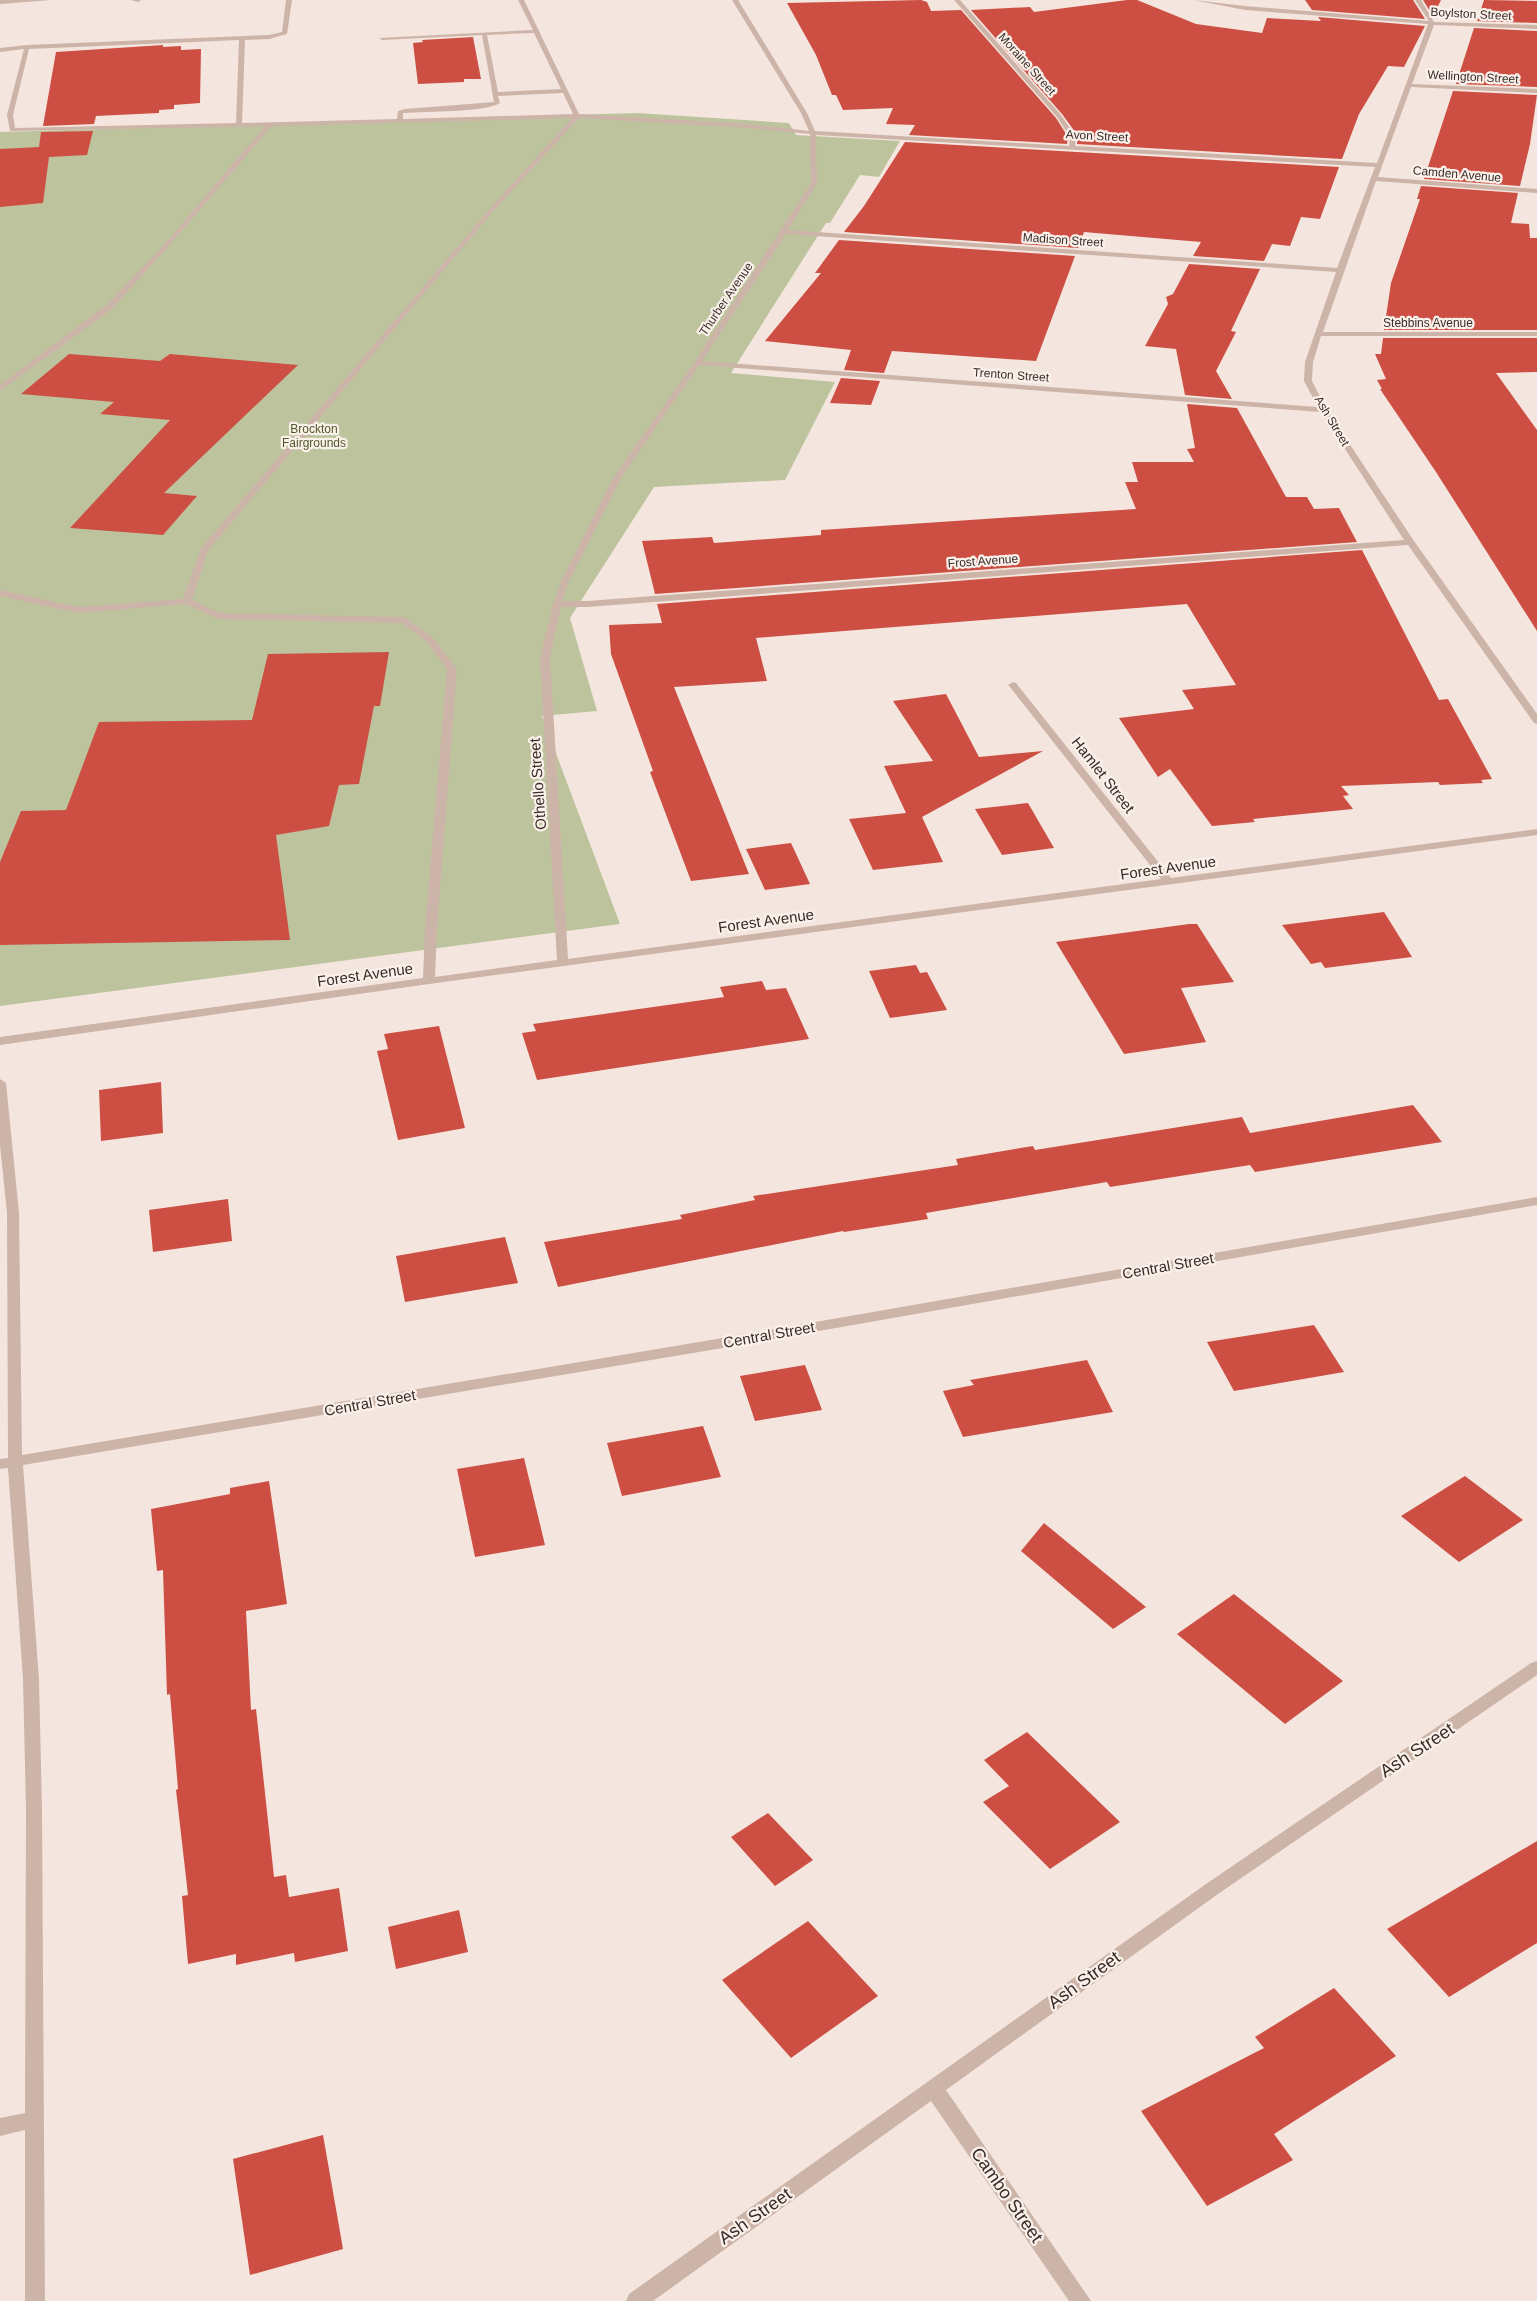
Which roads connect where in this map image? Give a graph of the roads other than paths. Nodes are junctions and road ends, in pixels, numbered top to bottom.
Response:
1 (48, 0) edge
2 (289, 0) edge
3 (521, 0) edge
4 (735, 0) edge
5 (957, 0) edge
6 (1196, 0) edge
7 (1418, 0) edge
8 (0, 2) edge
9 (1432, 22) junction
10 (1537, 27) edge
11 (536, 31) junction
12 (484, 33) junction
13 (242, 38) junction
14 (382, 38) dead end
15 (27, 47) junction
16 (0, 50) edge
17 (1407, 85) junction
18 (565, 91) junction
19 (1537, 92) edge
20 (495, 94) junction
21 (577, 116) junction
22 (400, 121) junction
23 (270, 124) junction
24 (239, 125) junction
25 (813, 132) junction
26 (1072, 146) junction
27 (1380, 165) junction
28 (1374, 179) junction
29 (1537, 191) edge
30 (784, 232) junction
31 (1340, 270) junction
32 (1319, 334) junction
33 (1537, 334) edge
34 (697, 362) junction
35 (0, 389) edge
36 (1323, 410) junction
37 (1410, 542) junction
38 (0, 593) edge
39 (186, 601) junction
40 (557, 604) junction
41 (1013, 685) dead end
42 (1537, 721) edge
43 (1537, 832) edge
44 (1169, 883) junction
45 (563, 963) junction
46 (429, 981) junction
47 (0, 1041) edge
48 (0, 1083) edge
49 (1537, 1201) edge
50 (7, 1463) edge
51 (1537, 1667) edge
52 (934, 2089) junction
53 (34, 2120) junction
54 (0, 2127) edge
55 (35, 2301) edge
56 (636, 2301) edge
57 (1080, 2301) edge

1 - 8 street
2 - 13 street
3 - 11 street
4 - 25 street, Thurber Avenue
5 - 26 street, Moraine Street
6 - 9 street, Boylston Street
7 - 9 street
9 - 10 street, Boylston Street
9 - 17 street, Ash Street
11 - 12 street
11 - 18 street
12 - 14 street
12 - 20 street
13 - 15 street
13 - 24 street
15 - 16 street
15 - 24 street, Avon Street
17 - 19 street, Wellington Street
17 - 27 street, Ash Street
18 - 20 street
18 - 21 street
20 - 22 street
21 - 22 street, Avon Street
21 - 25 street, Avon Street
21 - 39 street
22 - 23 street, Avon Street
23 - 24 street, Avon Street
23 - 35 street
25 - 26 street, Avon Street
25 - 30 street, Thurber Avenue
26 - 27 street, Avon Street
27 - 28 street, Ash Street
28 - 29 street, Camden Avenue
28 - 31 street, Ash Street
30 - 31 street, Madison Street
30 - 34 street, Thurber Avenue
31 - 32 street, Ash Street
32 - 33 street, Stebbins Avenue
32 - 36 street, Ash Street
34 - 36 street, Trenton Street
34 - 40 street, Thurber Avenue
36 - 37 street, Ash Street
37 - 40 street, Frost Avenue
37 - 42 street, Ash Street
38 - 39 street
39 - 46 street
40 - 45 street, Othello Street
41 - 44 street, Hamlet Street
43 - 44 street, Forest Avenue
44 - 45 street, Forest Avenue
45 - 46 street, Forest Avenue
46 - 47 street, Forest Avenue
48 - 50 street
49 - 50 street, Central Street
50 - 53 street
51 - 52 street, Ash Street
52 - 56 street, Ash Street
52 - 57 street, Cambo Street
53 - 54 street
53 - 55 street

